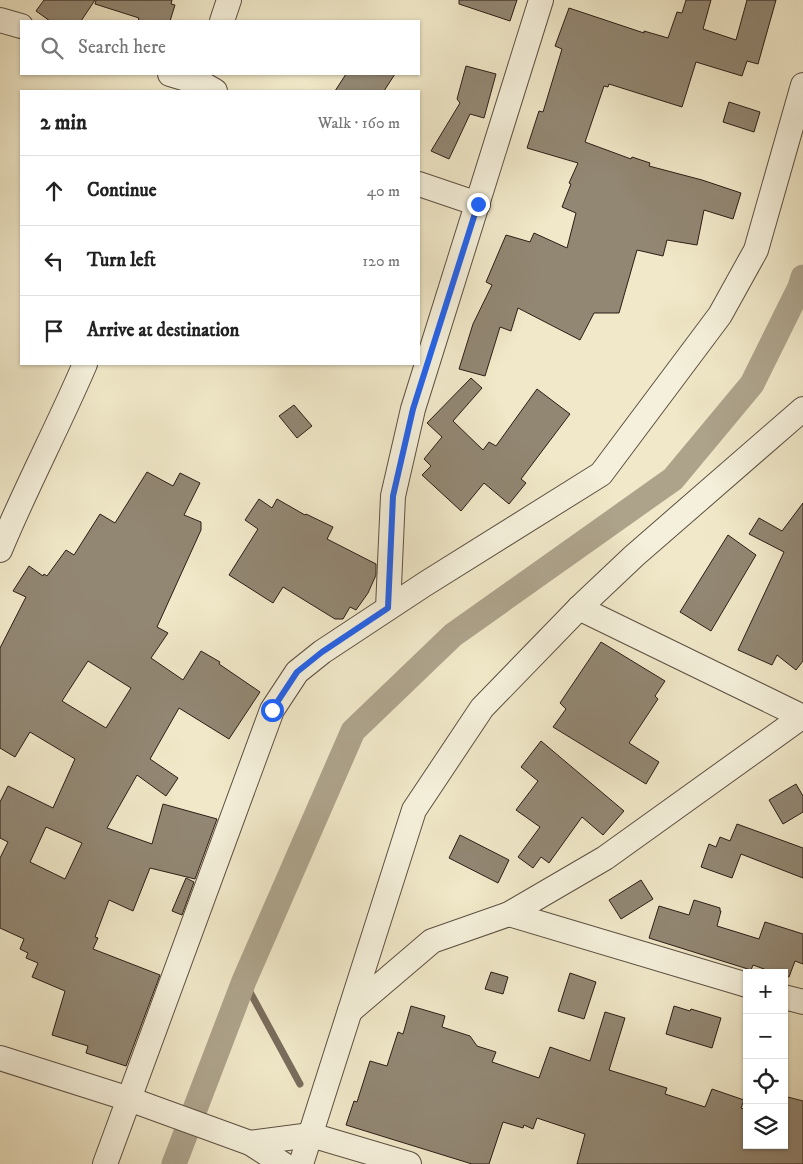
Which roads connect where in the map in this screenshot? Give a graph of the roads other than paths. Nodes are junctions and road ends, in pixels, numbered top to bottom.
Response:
1 (229, 0) edge
2 (542, 0) edge
3 (0, 20) edge
4 (222, 20) edge
5 (20, 26) edge
6 (173, 75) edge
7 (206, 85) edge
8 (803, 85) edge
9 (420, 184) edge
10 (478, 204) junction
11 (84, 365) edge
12 (803, 409) edge
13 (0, 550) edge
14 (388, 608) junction
15 (579, 608) junction
16 (803, 716) edge
17 (509, 914) junction
18 (743, 985) edge
19 (788, 998) edge
20 (803, 1002) edge
21 (350, 1011) junction
22 (0, 1058) edge
23 (134, 1101) junction
24 (311, 1135) junction
25 (250, 1143) junction
26 (105, 1164) edge
27 (283, 1164) edge
28 (301, 1164) edge
29 (409, 1164) edge

1 - 4 street
2 - 10 street
3 - 5 street
6 - 7 street
8 - 14 street
9 - 10 street
10 - 14 street
11 - 13 street
12 - 15 street
14 - 23 street
15 - 16 street
15 - 21 street
16 - 17 street
17 - 18 street
17 - 21 street
19 - 20 street
21 - 24 street
22 - 23 street
23 - 25 street
23 - 26 street
24 - 25 street
24 - 28 street
24 - 29 street
25 - 27 street

